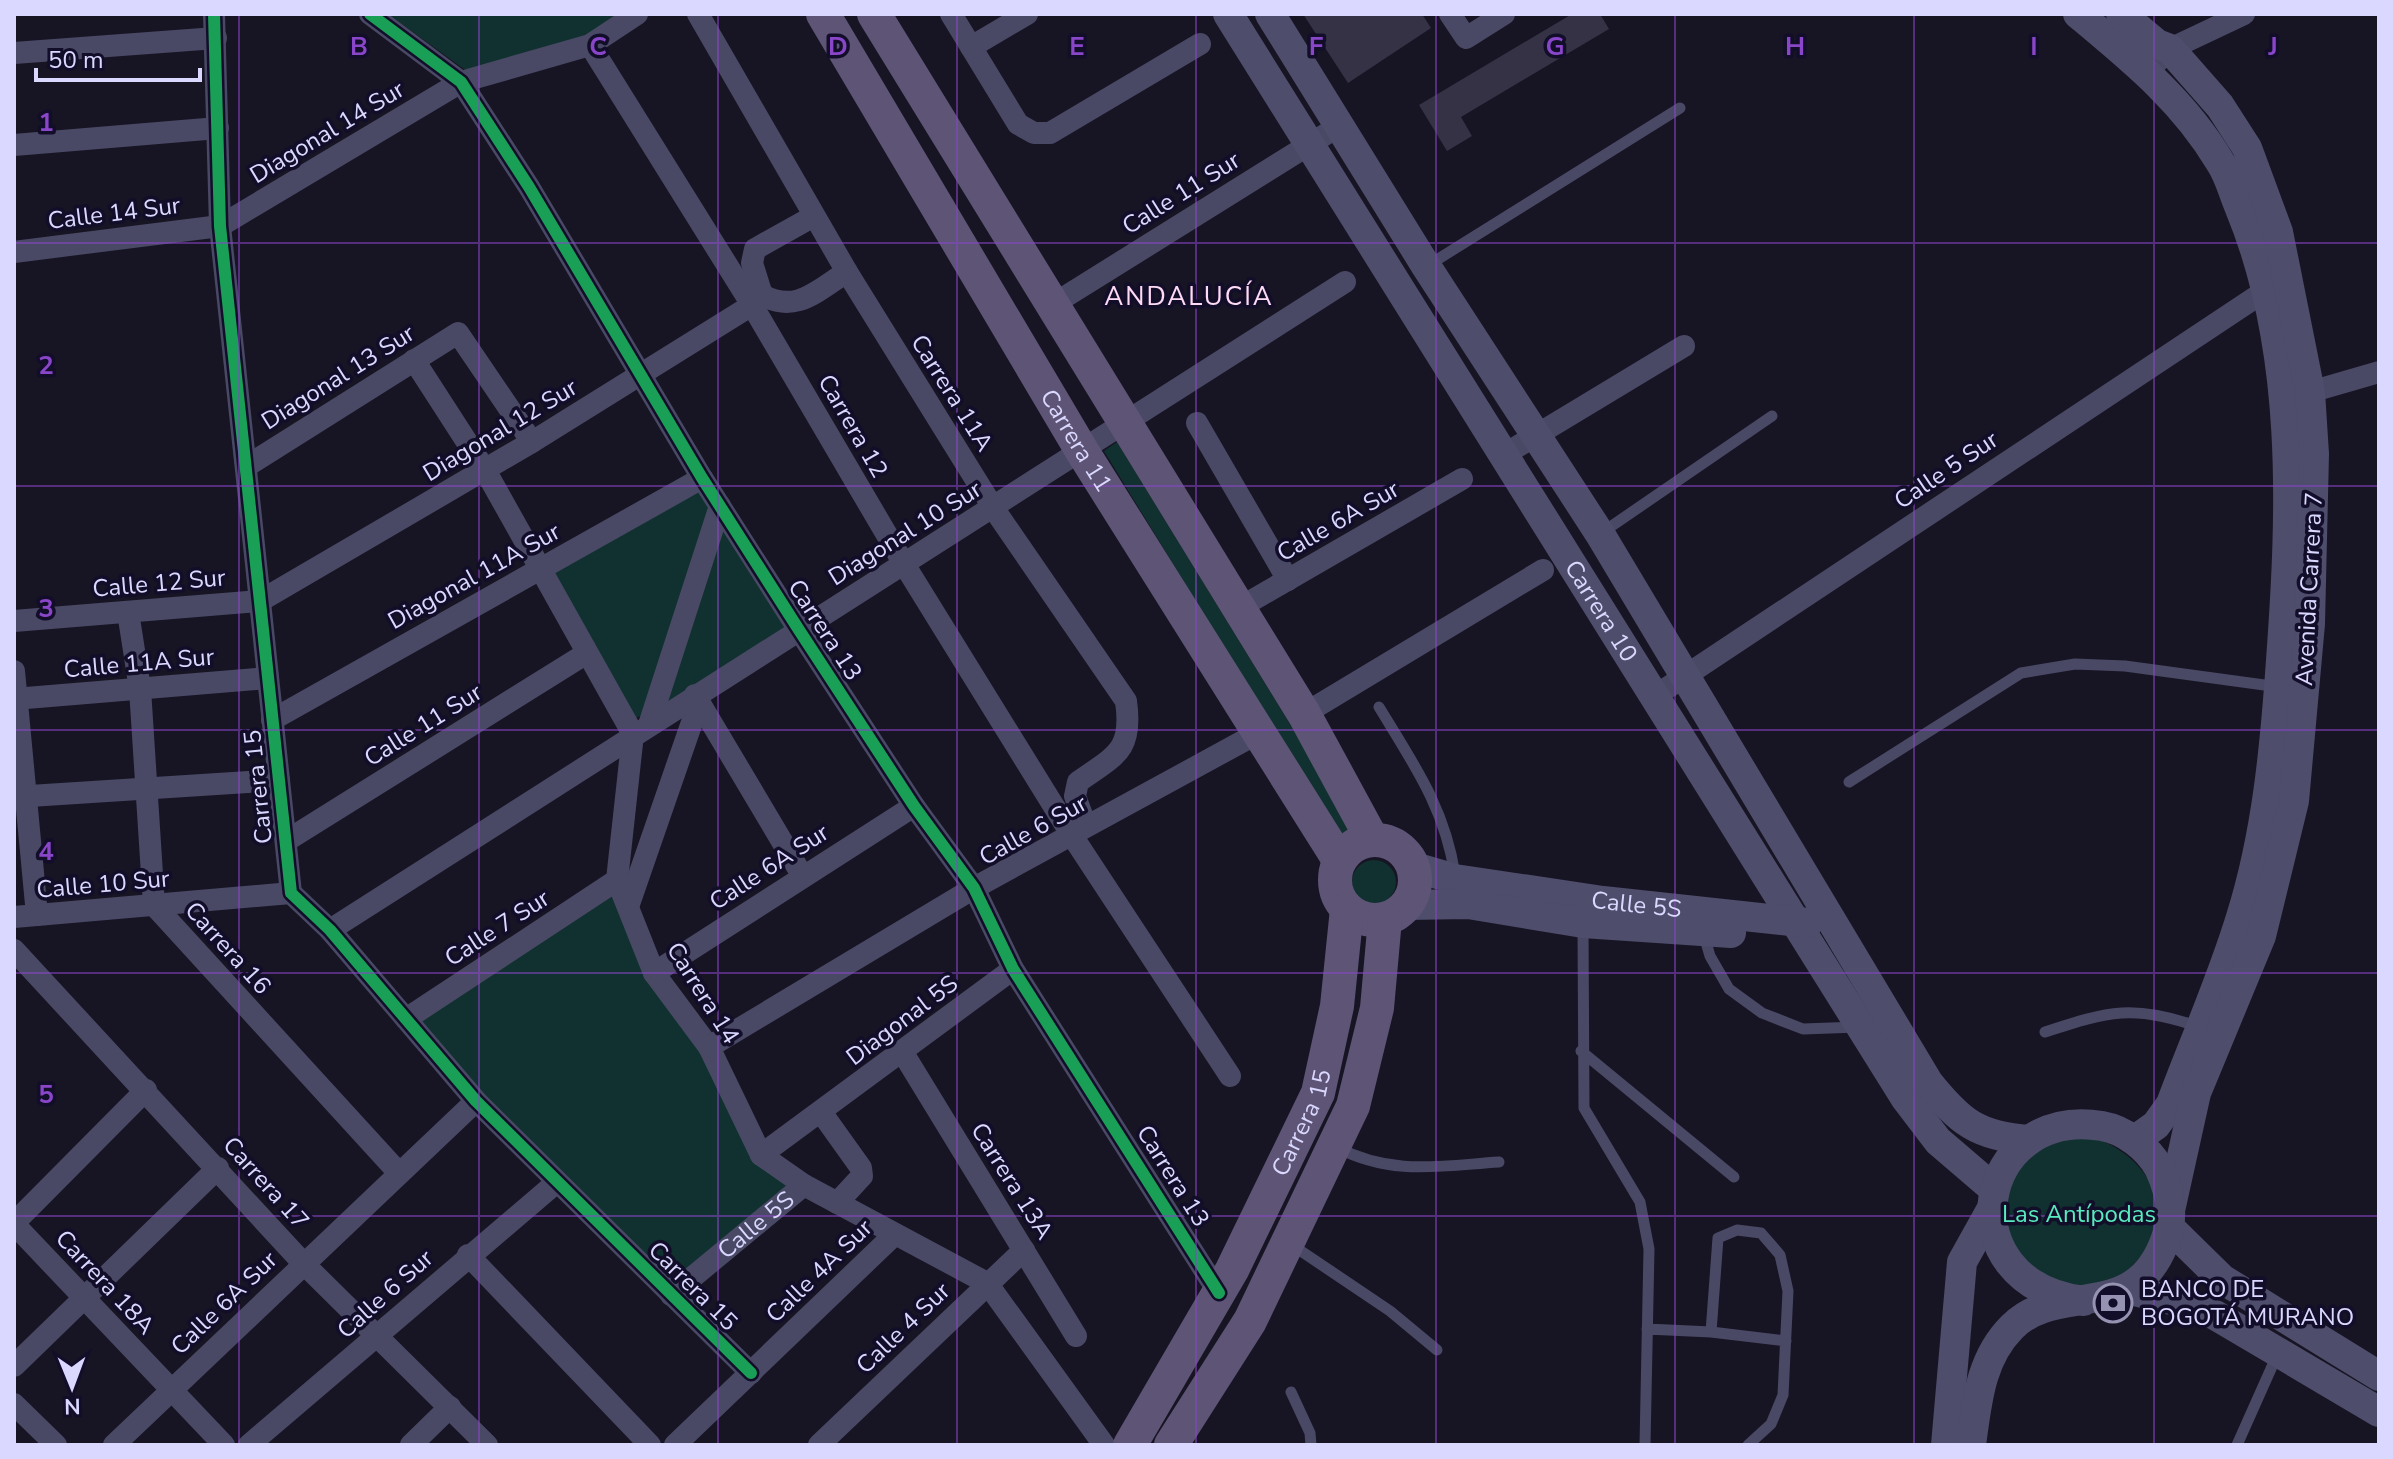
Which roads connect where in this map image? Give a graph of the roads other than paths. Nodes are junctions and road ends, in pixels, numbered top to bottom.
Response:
1 (214, 14) edge
2 (370, 14) edge
3 (637, 14) edge
4 (698, 14) edge
5 (823, 14) edge
6 (951, 14) edge
7 (1027, 14) edge
8 (1228, 14) edge
9 (1270, 14) edge
10 (1450, 14) edge
11 (1504, 14) edge
12 (2078, 14) edge
13 (2121, 14) edge
14 (2244, 14) edge
15 (882, 17) edge
16 (216, 38) junction
17 (1200, 44) dead end
18 (590, 45) junction
19 (971, 47) junction
20 (2170, 49) junction
21 (14, 53) edge
22 (2147, 72) junction
23 (461, 82) junction
24 (1680, 108) dead end
25 (1339, 126) junction
26 (218, 128) junction
27 (1309, 144) junction
28 (14, 145) edge
29 (814, 216) junction
30 (220, 226) junction
31 (14, 252) edge
32 (1426, 266) junction
33 (847, 272) junction
34 (1345, 282) dead end
35 (2278, 283) junction
36 (757, 300) junction
37 (1052, 305) junction
38 (1684, 346) dead end
39 (414, 360) junction
40 (2379, 372) edge
41 (640, 375) junction
42 (2310, 392) junction
43 (1772, 416) dead end
44 (1197, 423) dead end
45 (1124, 424) junction
46 (1536, 435) junction
47 (532, 442) junction
48 (1082, 451) junction
49 (1505, 454) junction
50 (247, 466) junction
51 (485, 470) junction
52 (702, 478) junction
53 (1462, 479) dead end
54 (720, 506) junction
55 (994, 509) junction
56 (1600, 534) junction
57 (904, 564) junction
58 (540, 569) junction
59 (1543, 570) dead end
60 (1288, 580) junction
61 (260, 601) junction
62 (1239, 608) junction
63 (128, 612) junction
64 (14, 621) edge
65 (799, 630) junction
66 (587, 653) junction
67 (14, 671) edge
68 (1685, 676) junction
69 (268, 678) junction
70 (2279, 687) junction
71 (140, 689) junction
72 (1655, 696) junction
73 (16, 699) edge
74 (697, 699) junction
75 (1379, 707) dead end
76 (1304, 714) junction
77 (272, 720) junction
78 (641, 730) junction
79 (1258, 733) junction
80 (279, 780) junction
81 (1849, 782) dead end
82 (147, 788) junction
83 (20, 797) edge
84 (914, 806) junction
85 (1078, 830) junction
86 (1372, 839) junction
87 (286, 841) junction
88 (1339, 860) junction
89 (1414, 867) junction
90 (802, 875) junction
91 (1455, 879) junction
92 (617, 880) junction
93 (974, 888) junction
94 (291, 893) junction
95 (154, 905) junction
96 (628, 907) junction
97 (1347, 909) junction
98 (1584, 911) junction
99 (1396, 912) junction
100 (25, 916) edge
101 (1797, 920) junction
102 (330, 930) junction
103 (1703, 931) junction
104 (14, 950) edge
105 (1837, 959) junction
106 (1013, 969) junction
107 (654, 973) junction
108 (406, 1019) junction
109 (1861, 1027) junction
110 (2200, 1028) junction
111 (2045, 1032) dead end
112 (709, 1047) junction
113 (1581, 1051) junction
114 (903, 1053) junction
115 (1230, 1076) dead end
116 (146, 1090) junction
117 (476, 1101) junction
118 (821, 1112) junction
119 (2029, 1140) junction
120 (2135, 1140) junction
121 (1335, 1147) junction
122 (761, 1155) junction
123 (1499, 1162) dead end
124 (218, 1168) junction
125 (398, 1172) junction
126 (1734, 1177) dead end
127 (557, 1182) junction
128 (804, 1185) junction
129 (1993, 1200) junction
130 (837, 1203) junction
131 (2170, 1217) junction
132 (14, 1223) edge
133 (895, 1234) junction
134 (1289, 1242) junction
135 (1024, 1250) junction
136 (468, 1255) junction
137 (303, 1263) junction
138 (987, 1283) junction
139 (2126, 1289) junction
140 (1219, 1293) junction
141 (671, 1295) junction
142 (84, 1297) junction
143 (2084, 1301) junction
144 (1647, 1329) junction
145 (1711, 1332) junction
146 (379, 1335) junction
147 (1076, 1336) dead end
148 (1786, 1341) junction
149 (1437, 1350) dead end
150 (2279, 1353) junction
151 (14, 1366) edge
152 (751, 1373) junction
153 (2379, 1376) edge
154 (171, 1390) junction
155 (1291, 1392) dead end
156 (14, 1404) edge
157 (450, 1407) junction
158 (2379, 1412) edge
159 (56, 1445) edge
160 (114, 1445) edge
161 (224, 1445) edge
162 (249, 1445) edge
163 (411, 1445) edge
164 (487, 1445) edge
165 (650, 1445) edge
166 (675, 1445) edge
167 (819, 1445) edge
168 (1104, 1445) edge
169 (1130, 1445) edge
170 (1171, 1445) edge
171 (1311, 1445) edge
172 (1645, 1445) edge
173 (1748, 1445) edge
174 (1946, 1445) edge
175 (1971, 1445) edge
176 (2237, 1445) edge

1 - 16 street, Carrera 15
2 - 23 street, Carrera 13
3 - 18 street, Diagonal 14 Sur
4 - 29 street, Carrera 11A
5 - 48 main road, Carrera 11
6 - 19 street
7 - 19 street
8 - 27 main road, Carrera 10
9 - 25 main road, Carrera 10
10 - 11 street
12 - 22 main road, Avenida Carrera 7
13 - 20 main road, Avenida Carrera 7
14 - 20 street
15 - 37 main road, Carrera 11
16 - 21 street
16 - 26 street, Carrera 15
17 - 19 street
18 - 23 street, Diagonal 14 Sur
18 - 36 street, Carrera 12
20 - 22 street
20 - 35 main road, Avenida Carrera 7
22 - 35 main road, Avenida Carrera 7
23 - 30 street, Diagonal 14 Sur
23 - 41 street, Carrera 13
24 - 32 lane
25 - 27 street, Calle 11 Sur
25 - 32 main road, Carrera 10
26 - 28 street
26 - 30 street, Carrera 15
27 - 37 street, Calle 11 Sur
27 - 49 main road, Carrera 10
29 - 33 street, Carrera 11A
29 - 36 street
30 - 31 street, Calle 14 Sur
30 - 50 street, Carrera 15
32 - 46 main road, Carrera 10
33 - 36 street
33 - 55 street, Carrera 11A
34 - 45 street, Diagonal 10 Sur
35 - 42 main road, Avenida Carrera 7
35 - 68 street, Calle 5 Sur
35 - 70 main road, Avenida Carrera 7
36 - 41 street, Diagonal 12 Sur
36 - 57 street, Carrera 12
37 - 45 main road, Carrera 11
38 - 46 street
39 - 47 street, Diagonal 13 Sur
39 - 50 street, Diagonal 13 Sur
39 - 51 street
40 - 42 street
41 - 47 street, Diagonal 12 Sur
41 - 52 street, Carrera 13
42 - 131 main road, Avenida Carrera 7
43 - 56 lane
44 - 60 street
45 - 48 street, Diagonal 10 Sur
45 - 62 main road, Carrera 11
46 - 49 street
46 - 56 main road, Carrera 10
47 - 51 street, Diagonal 12 Sur
48 - 55 street, Diagonal 10 Sur
48 - 79 main road, Carrera 11
49 - 72 main road, Carrera 10
50 - 61 street, Carrera 15
51 - 58 street
51 - 61 street, Diagonal 12 Sur
52 - 54 street, Carrera 13
52 - 58 street, Diagonal 11A Sur
53 - 60 street, Calle 6A Sur
54 - 65 street, Carrera 13
54 - 78 street, Carrera 14
55 - 57 street, Diagonal 10 Sur
55 - 85 street, Carrera 11A
56 - 68 main road, Carrera 10
57 - 65 street, Diagonal 10 Sur
57 - 85 street, Carrera 12
58 - 66 street
58 - 77 street, Diagonal 11A Sur
59 - 76 street
60 - 62 street, Calle 6A Sur
61 - 63 street, Calle 12 Sur
61 - 69 street, Carrera 15
62 - 76 main road, Carrera 11
63 - 64 street, Calle 12 Sur
63 - 71 street, Carrera 16
65 - 74 street, Diagonal 10 Sur
65 - 84 street, Carrera 13
66 - 78 street
66 - 87 street, Calle 11 Sur
67 - 73 street
68 - 72 street, Calle 5 Sur
68 - 105 main road, Carrera 10
69 - 71 street, Calle 11A Sur
69 - 77 street, Carrera 15
70 - 81 lane
70 - 110 main road, Avenida Carrera 7
71 - 73 street, Calle 11A Sur
71 - 82 street, Carrera 16
72 - 101 main road, Carrera 10
73 - 83 street
74 - 78 street, Diagonal 10 Sur
74 - 90 street
74 - 96 street
75 - 91 lane
76 - 86 main road, Carrera 11
77 - 80 street, Carrera 15
78 - 92 street, Carrera 14
78 - 102 street, Diagonal 10 Sur
79 - 85 street, Calle 6 Sur
79 - 88 main road, Carrera 11
80 - 82 street
80 - 87 street, Carrera 15
82 - 83 street
82 - 95 street, Carrera 16
83 - 100 street
84 - 90 street, Calle 6A Sur
84 - 93 street, Carrera 13
85 - 93 street, Calle 6 Sur
85 - 115 street, Carrera 12
86 - 88 main road
86 - 89 main road
87 - 94 street, Carrera 15
88 - 97 main road
89 - 91 main road, Calle 5S
89 - 99 main road
90 - 107 street, Calle 6A Sur
91 - 98 main road, Calle 5S
92 - 96 street, Carrera 14
92 - 108 street, Calle 7 Sur
93 - 106 street, Carrera 13
93 - 112 street, Calle 6 Sur
94 - 95 street, Calle 10 Sur
94 - 102 street, Carrera 15
95 - 100 street, Calle 10 Sur
95 - 125 street, Carrera 16
96 - 107 street, Carrera 14
97 - 99 main road
97 - 140 main road, Carrera 15
98 - 99 main road, Calle 5S
98 - 101 main road, Calle 5S
98 - 103 main road, Calle 5S
98 - 113 lane
99 - 121 main road, Carrera 15
101 - 105 main road, Calle 5S
102 - 108 street, Carrera 15
103 - 105 main road, Calle 5S
103 - 109 lane
104 - 116 street, Carrera 17
105 - 109 main road, Carrera 10
105 - 119 main road, Carrera 10
106 - 114 street, Diagonal 5S
106 - 140 street, Carrera 13
107 - 112 street, Carrera 14
108 - 117 street, Carrera 15
109 - 129 main road, Carrera 10
110 - 111 lane
110 - 120 main road, Avenida Carrera 7
112 - 122 street, Carrera 14
113 - 126 lane
113 - 144 lane
114 - 118 street, Diagonal 5S
114 - 135 street, Carrera 13A
116 - 124 street, Carrera 17
116 - 132 street
117 - 125 street, Calle 6A Sur
117 - 127 street, Carrera 15
118 - 122 street
118 - 130 street
119 - 120 main road
119 - 129 main road
120 - 131 main road
121 - 123 lane
121 - 134 main road, Carrera 15
122 - 128 street, Carrera 14
124 - 137 street, Carrera 17
124 - 142 street
125 - 137 street, Calle 6A Sur
127 - 136 street, Calle 6 Sur
127 - 141 street, Carrera 15
128 - 130 street, Carrera 14
128 - 141 street, Calle 5S
129 - 143 main road
129 - 174 main road
130 - 133 street, Carrera 14
131 - 139 main road
131 - 153 main road
132 - 142 street, Carrera 18A
133 - 138 street, Carrera 14
133 - 152 street, Calle 4A Sur
134 - 149 lane
134 - 170 main road, Carrera 15
135 - 138 street, Calle 4 Sur
135 - 147 street, Carrera 13A
136 - 146 street, Calle 6 Sur
136 - 165 street
137 - 146 street, Carrera 17
137 - 154 street, Calle 6A Sur
138 - 167 street, Calle 4 Sur
138 - 168 street, Carrera 14
139 - 143 main road
139 - 150 main road
140 - 169 main road, Carrera 15
141 - 152 street, Carrera 15
142 - 151 street
142 - 154 street, Carrera 18A
143 - 175 main road
144 - 145 lane
144 - 172 lane
145 - 148 lane
145 - 148 lane
146 - 157 street, Carrera 17
146 - 162 street, Calle 6 Sur
148 - 173 lane
150 - 158 main road
150 - 176 lane
152 - 166 street, Calle 4A Sur
154 - 160 street, Calle 6A Sur
154 - 161 street, Carrera 18A
155 - 171 lane
156 - 159 street
157 - 163 street
157 - 164 street, Carrera 17

